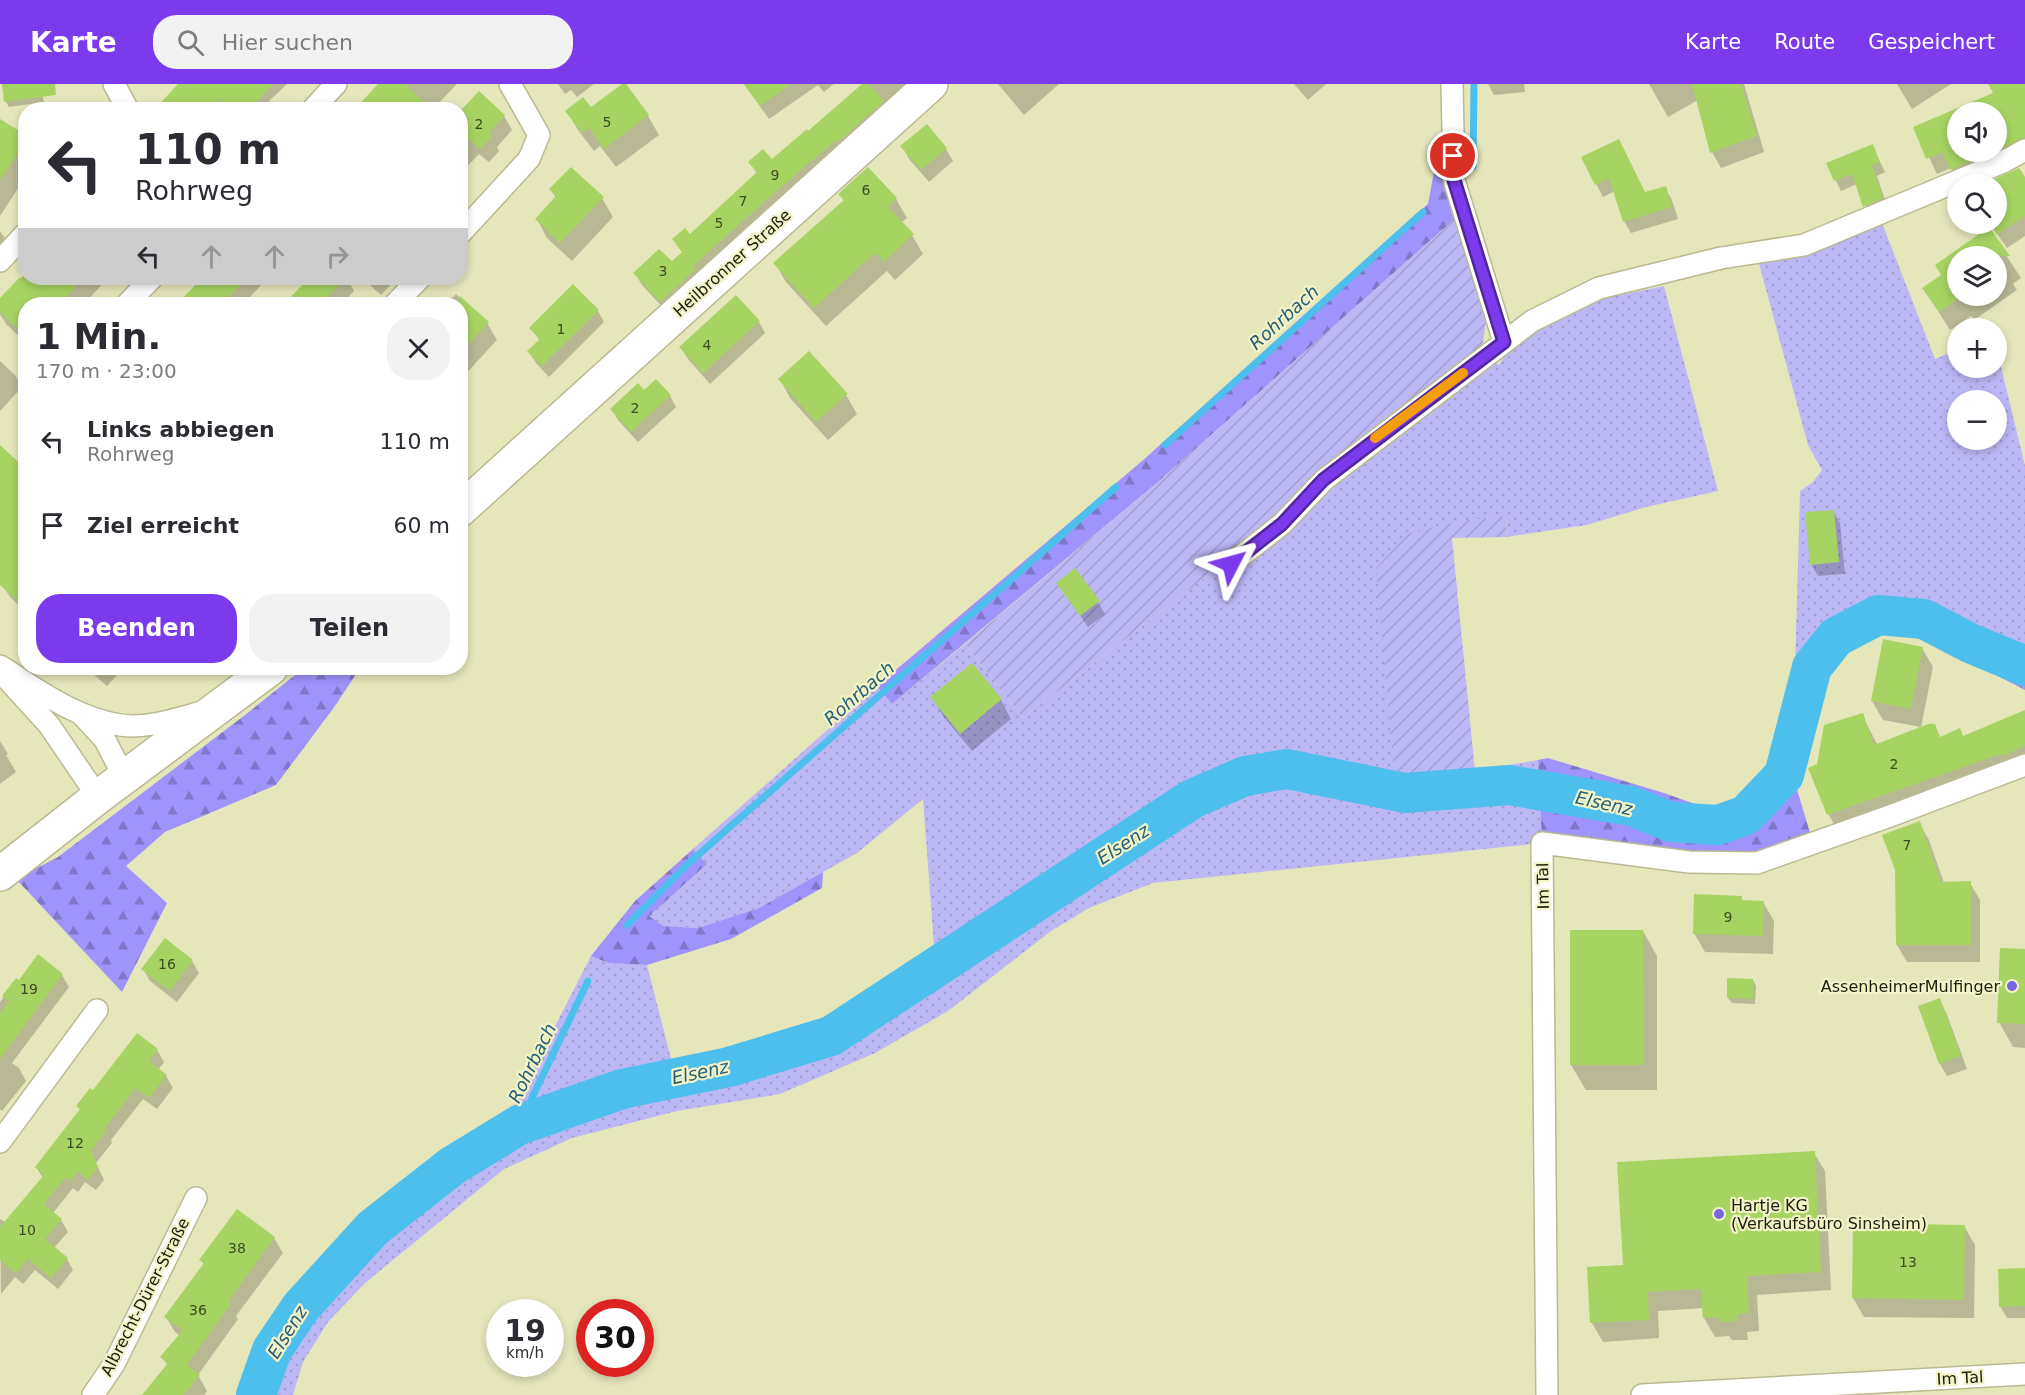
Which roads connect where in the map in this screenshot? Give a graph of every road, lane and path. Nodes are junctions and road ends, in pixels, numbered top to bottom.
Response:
1 (114, 84) edge
2 (336, 84) edge
3 (510, 84) edge
4 (931, 84) edge
5 (1452, 84) edge
6 (124, 102) edge
7 (319, 102) edge
8 (2025, 150) edge
9 (468, 225) edge
10 (18, 242) edge
11 (0, 261) edge
12 (145, 285) edge
13 (413, 285) edge
14 (134, 297) edge
15 (402, 297) edge
16 (1504, 342) junction
17 (468, 503) edge
18 (1231, 564) dead end
19 (0, 668) edge
20 (261, 675) edge
21 (214, 709) junction
22 (82, 715) junction
23 (2025, 765) edge
24 (124, 777) junction
25 (98, 797) junction
26 (0, 874) edge
27 (97, 1010) dead end
28 (0, 1142) edge
29 (195, 1198) dead end
30 (2025, 1374) edge
31 (93, 1395) edge
32 (1547, 1395) edge
33 (1642, 1395) edge

1 - 6 street
2 - 7 street
3 - 9 street
4 - 17 main road, Heilbronner Straße
5 - 16 street
8 - 16 street
10 - 11 street
12 - 14 street
13 - 15 street
16 - 18 street
19 - 22 street
19 - 25 street
20 - 21 main road
21 - 22 street
21 - 24 main road
22 - 24 street
23 - 32 street, Im Tal
24 - 25 main road
25 - 26 main road
27 - 28 street
29 - 31 street, Albrecht-Dürer-Straße
30 - 33 street, Im Tal

